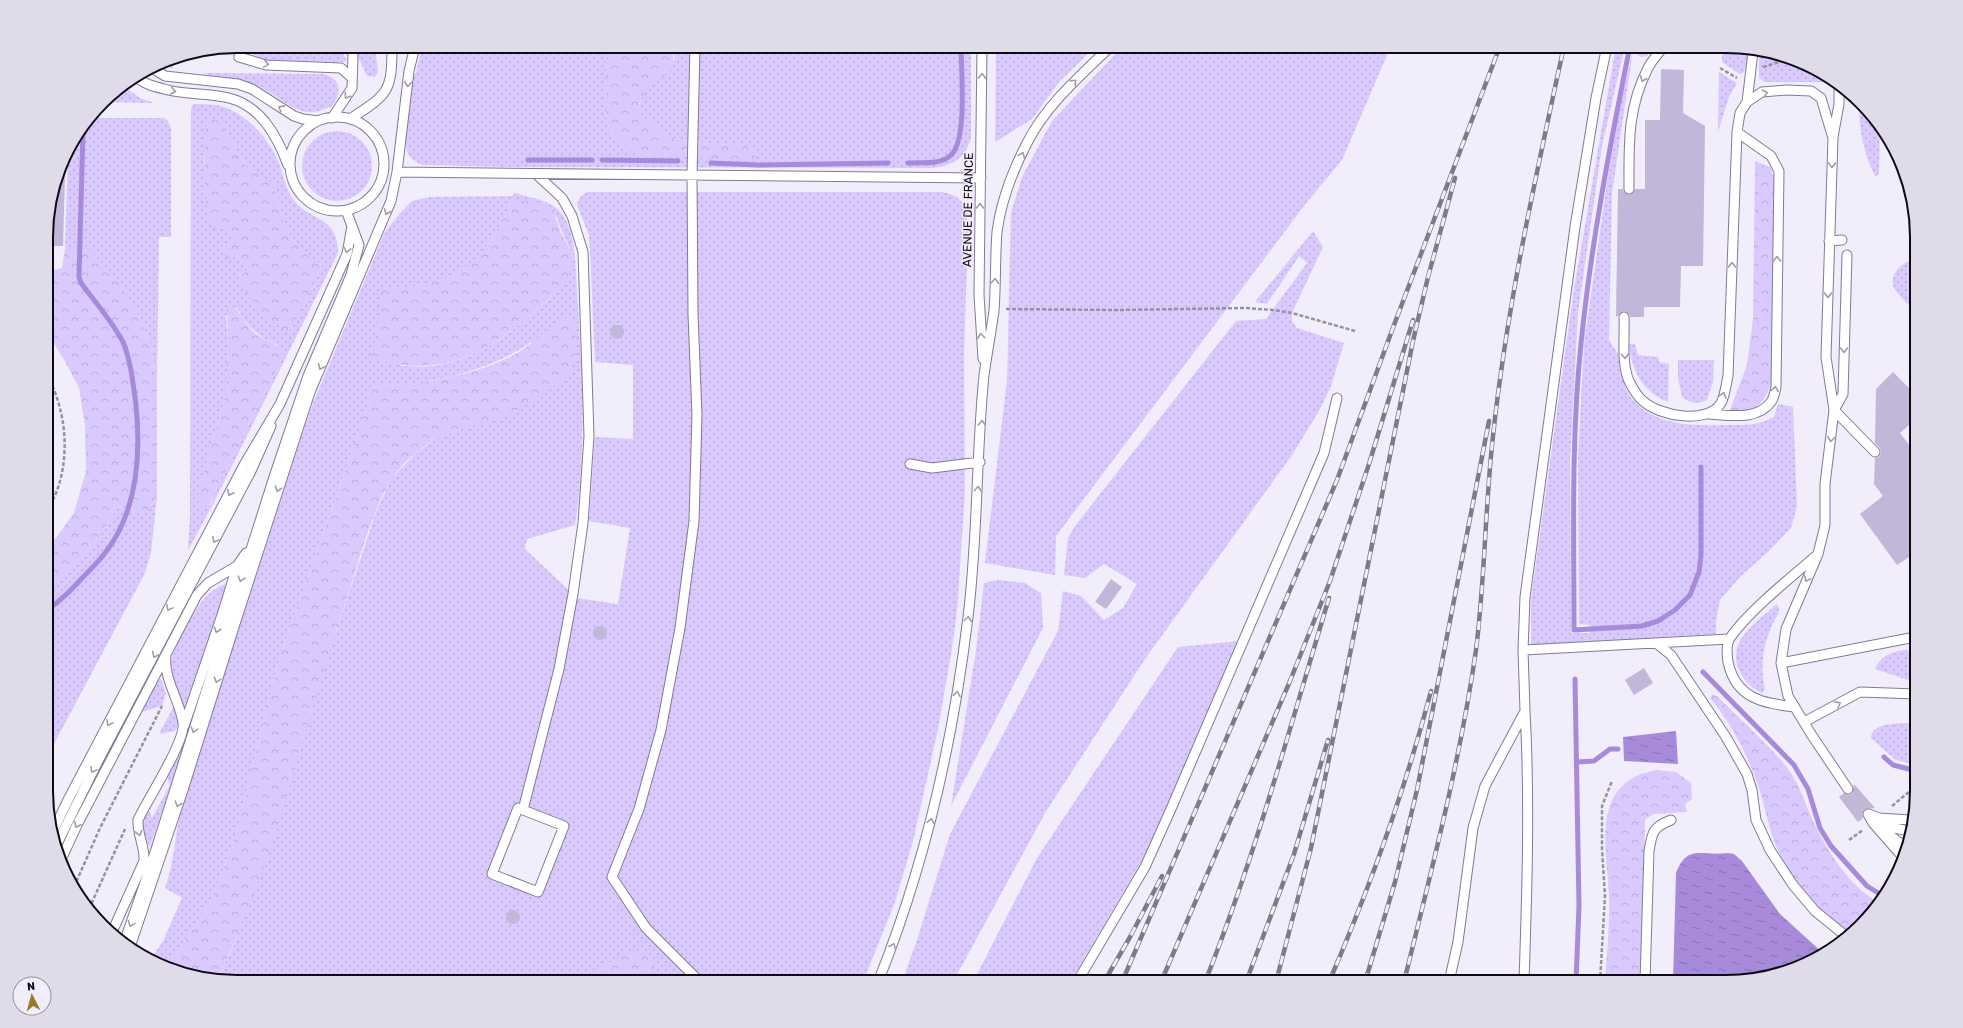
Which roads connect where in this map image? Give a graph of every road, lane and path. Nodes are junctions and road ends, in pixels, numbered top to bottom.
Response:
1 (239, 53) edge
2 (352, 53) edge
3 (392, 53) edge
4 (413, 53) edge
5 (695, 53) edge
6 (982, 53) edge
7 (1104, 53) edge
8 (1606, 53) edge
9 (1659, 53) edge
10 (1753, 55) edge
11 (157, 71) edge
12 (352, 78) junction
13 (140, 81) edge
14 (1839, 92) edge
15 (1747, 102) junction
16 (332, 118) junction
17 (350, 119) junction
18 (318, 121) junction
19 (1737, 132) junction
20 (1833, 138) junction
21 (290, 169) junction
22 (398, 172) junction
23 (536, 174) junction
24 (692, 176) junction
25 (981, 178) junction
26 (1629, 189) dead end
27 (347, 212) junction
28 (352, 226) junction
29 (1829, 240) junction
30 (1842, 240) dead end
31 (1847, 255) dead end
32 (354, 277) junction
33 (994, 309) junction
34 (341, 310) junction
35 (1624, 317) dead end
36 (328, 330) junction
37 (1355, 331) dead end
38 (328, 351) junction
39 (984, 375) junction
40 (53, 389) edge
41 (1337, 398) dead end
42 (280, 404) junction
43 (1834, 410) junction
44 (1708, 414) junction
45 (1875, 452) dead end
46 (980, 462) junction
47 (910, 464) dead end
48 (53, 498) edge
49 (251, 546) junction
50 (1818, 554) junction
51 (237, 566) junction
52 (1910, 638) edge
53 (1729, 639) junction
54 (1656, 643) junction
55 (1523, 650) junction
56 (166, 654) junction
57 (1781, 663) junction
58 (1910, 694) edge
59 (162, 706) dead end
60 (1795, 707) junction
61 (1525, 711) junction
62 (1804, 722) junction
63 (183, 729) junction
64 (1612, 780) dead end
65 (1848, 789) dead end
66 (523, 810) junction
67 (1868, 814) dead end
68 (1671, 820) dead end
69 (1876, 820) junction
70 (1907, 821) edge
71 (56, 824) edge
72 (1905, 830) edge
73 (1905, 834) edge
74 (59, 839) edge
75 (1904, 839) edge
76 (1902, 844) edge
77 (1899, 852) edge
78 (64, 853) edge
79 (77, 881) edge
80 (114, 927) edge
81 (1842, 933) edge
82 (126, 938) edge
83 (132, 942) edge
84 (693, 975) edge
85 (881, 975) edge
86 (1081, 975) edge
87 (1451, 975) edge
88 (1524, 975) edge
89 (1600, 975) edge
90 (1645, 975) edge

1 -> 12 lane
2 - 12 lane
3 - 17 lane
4 -> 22 lane
5 - 24 lane
25 -> 6 lane, AVENUE DE FRANCE
33 -> 7 lane
8 - 55 lane
9 -> 26 lane
10 - 15 lane
18 -> 11 lane
12 -> 16 lane
13 -> 21 lane
14 - 20 lane
15 - 19 lane
15 -> 20 lane
16 - 17 lane
16 - 18 lane
17 - 27 lane
18 - 21 lane
44 -> 19 lane
44 -> 19 lane
20 -> 29 lane
21 - 27 lane
22 - 23 lane
22 -> 32 lane
23 - 24 lane
23 - 66 lane
24 - 25 lane
24 - 84 lane
39 -> 25 lane, AVENUE DE FRANCE
27 - 28 lane
28 - 32 lane
28 -> 42 lane
29 - 30 lane
29 -> 43 lane
31 -> 43 lane
32 - 34 lane
32 - 36 lane
32 - 38 lane
33 - 37 path
33 - 39 lane
34 - 36 lane
34 - 38 lane
35 -> 44 lane
36 - 49 lane
38 -> 83 lane
46 -> 39 lane
40 - 48 path
41 - 86 lane
42 -> 71 lane
42 -> 74 lane
43 - 45 lane
43 -> 50 lane
46 - 47 lane
85 -> 46 lane
49 - 51 lane
49 -> 82 lane
50 - 53 lane
50 -> 57 lane
51 - 56 lane
51 -> 63 lane
52 - 57 lane
53 - 54 lane
53 - 60 lane
54 - 55 lane
54 - 81 lane
55 - 61 lane
56 - 63 lane
56 -> 78 lane
57 - 60 lane
62 -> 58 lane
59 - 79 path
60 - 62 lane
61 - 87 lane
61 - 88 lane
62 - 65 lane
63 -> 80 lane
64 - 89 path
66 - 66 lane
67 - 69 lane
68 - 90 lane
69 - 70 lane
69 - 72 lane
69 - 73 lane
69 - 75 lane
69 - 76 lane
69 - 77 lane

